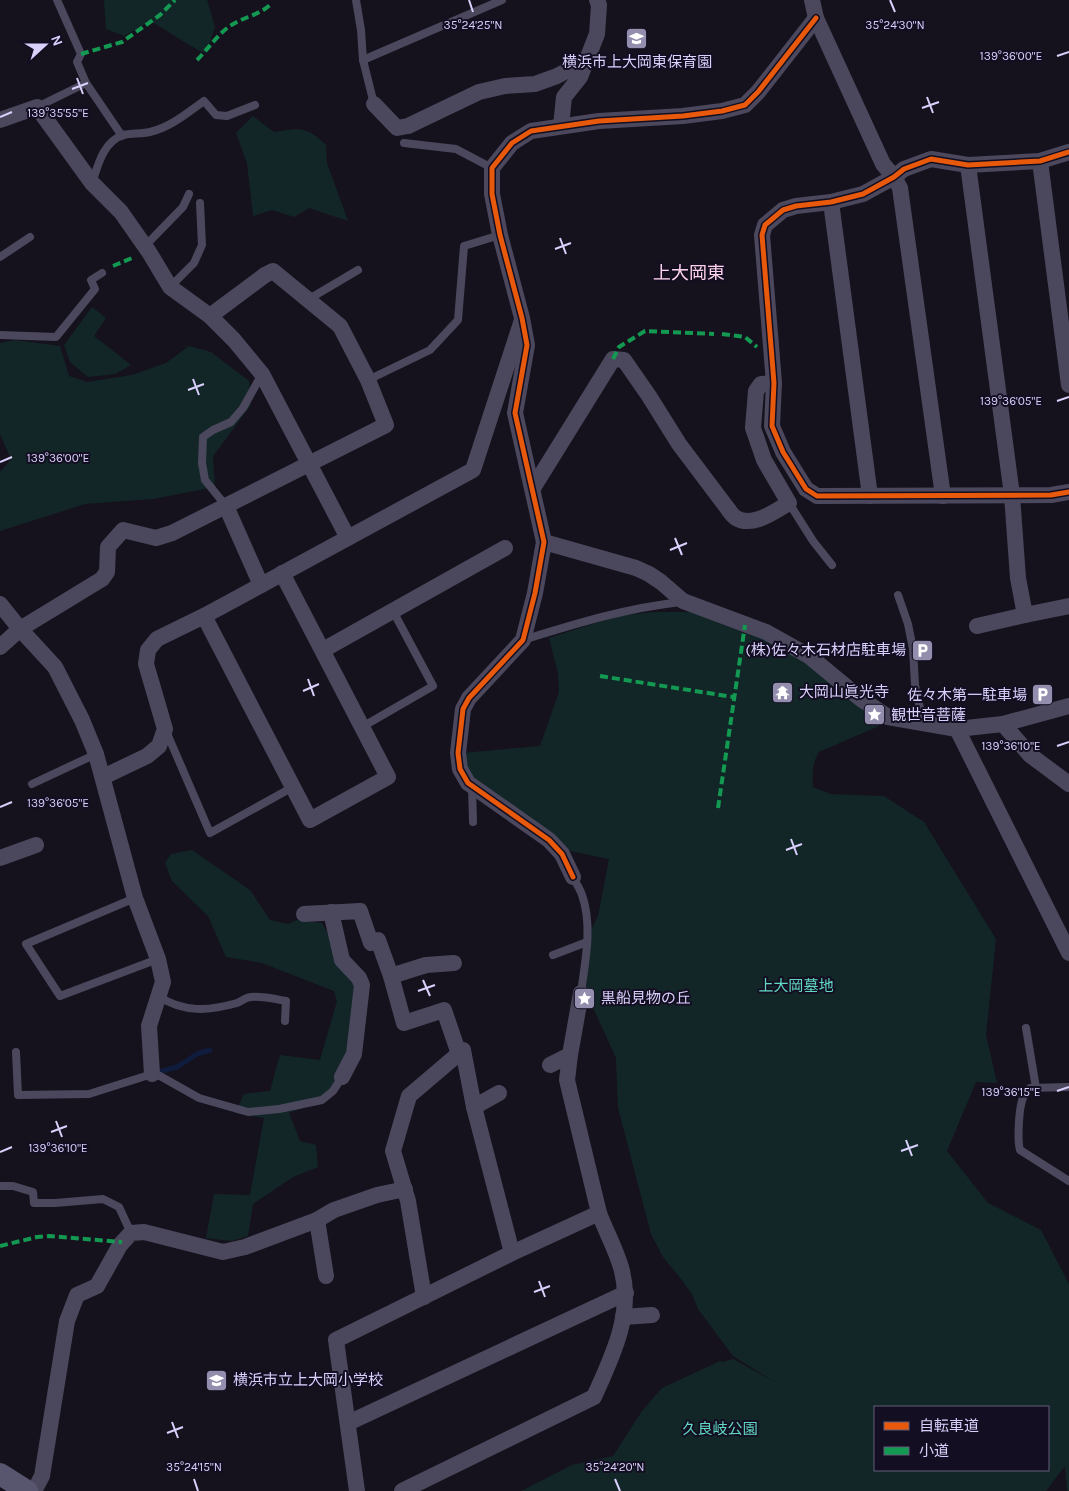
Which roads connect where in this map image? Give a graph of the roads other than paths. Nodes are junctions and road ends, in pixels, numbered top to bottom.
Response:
1 (57, 0) edge
2 (356, 0) edge
3 (502, 0) edge
4 (597, 0) edge
5 (812, 0) edge
6 (816, 18) junction
7 (363, 60) junction
8 (587, 60) junction
9 (86, 83) junction
10 (374, 104) joint
11 (255, 105) dead end
12 (37, 107) junction
13 (0, 120) edge
14 (561, 126) junction
15 (122, 136) junction
16 (404, 143) dead end
17 (1069, 152) edge
18 (1040, 161) junction
19 (968, 165) junction
20 (492, 168) junction
21 (894, 177) junction
22 (92, 183) junction
23 (189, 194) dead end
24 (831, 202) junction
25 (200, 203) dead end
26 (500, 235) junction
27 (30, 237) dead end
28 (145, 246) junction
29 (0, 256) edge
30 (358, 270) dead end
31 (102, 273) dead end
32 (170, 287) junction
33 (309, 299) junction
34 (210, 316) junction
35 (522, 318) junction
36 (0, 335) edge
37 (262, 374) junction
38 (368, 380) junction
39 (774, 383) junction
40 (1069, 385) edge
41 (310, 464) junction
42 (533, 488) junction
43 (1069, 492) edge
44 (1012, 495) junction
45 (870, 496) junction
46 (943, 496) junction
47 (789, 503) junction
48 (226, 506) junction
49 (540, 535) junction
50 (348, 538) junction
51 (505, 548) dead end
52 (832, 565) dead end
53 (282, 573) junction
54 (261, 585) junction
55 (898, 595) dead end
56 (683, 601) junction
57 (0, 604) edge
58 (1069, 606) edge
59 (393, 611) junction
60 (1025, 615) junction
61 (204, 616) junction
62 (977, 626) dead end
63 (20, 629) junction
64 (523, 640) junction
65 (0, 646) edge
66 (322, 650) junction
67 (1069, 706) edge
68 (923, 722) junction
69 (1003, 724) junction
70 (362, 727) junction
71 (166, 729) junction
72 (957, 729) junction
73 (96, 754) junction
74 (103, 777) junction
75 (32, 784) dead end
76 (1069, 784) edge
77 (472, 786) junction
78 (293, 787) junction
79 (473, 822) dead end
80 (36, 845) dead end
81 (0, 858) edge
82 (573, 877) joint
83 (135, 898) junction
84 (331, 912) junction
85 (304, 914) dead end
86 (587, 942) junction
87 (1069, 953) edge
88 (553, 955) dead end
89 (158, 959) junction
90 (454, 963) dead end
91 (391, 976) junction
92 (581, 994) joint
93 (158, 996) junction
94 (285, 1021) dead end
95 (1026, 1028) dead end
96 (16, 1052) dead end
97 (459, 1054) junction
98 (570, 1055) junction
99 (550, 1065) dead end
100 (152, 1074) junction
101 (342, 1077) joint
102 (1069, 1087) edge
103 (1036, 1088) junction
104 (499, 1093) dead end
105 (474, 1107) junction
106 (1069, 1181) edge
107 (0, 1186) edge
108 (404, 1189) junction
109 (599, 1213) junction
110 (317, 1220) junction
111 (131, 1233) junction
112 (512, 1253) junction
113 (326, 1276) dead end
114 (626, 1293) junction
115 (424, 1297) junction
116 (652, 1315) dead end
117 (623, 1317) junction
118 (348, 1423) junction
119 (0, 1474) edge
120 (27, 1491) edge
121 (34, 1491) edge
122 (357, 1491) edge
123 (402, 1491) edge

1 - 9 lane
2 - 7 lane
3 - 7 lane
4 - 8 street
5 - 6 street
6 - 14 street
6 - 21 street
7 - 10 lane
8 - 10 street
8 - 14 street
9 - 12 lane
9 - 15 lane
11 - 15 lane
12 - 13 street
12 - 22 street
14 - 20 street
15 - 22 lane
16 - 20 lane
17 - 18 street
18 - 19 street
18 - 40 street
19 - 21 street
19 - 44 street
20 - 26 street
21 - 24 street
21 - 46 street
22 - 28 street
23 - 28 lane
24 - 39 street
24 - 45 street
25 - 32 lane
26 - 35 street
26 - 38 lane
27 - 29 lane
28 - 32 street
30 - 33 lane
31 - 36 lane
32 - 34 street
33 - 34 street
33 - 38 street
34 - 37 street
35 - 42 street
35 - 50 street
37 - 41 street
37 - 48 lane
38 - 41 street
39 - 45 street
39 - 47 street
41 - 48 street
41 - 50 street
42 - 47 street
42 - 49 street
43 - 44 street
44 - 46 street
44 - 60 street
45 - 46 street
47 - 52 lane
48 - 54 street
48 - 63 street
49 - 56 street
49 - 64 street
50 - 53 street
51 - 59 street
53 - 54 street
53 - 66 street
54 - 61 street
55 - 68 lane
56 - 64 lane
56 - 68 street
57 - 63 street
58 - 60 street
59 - 66 street
59 - 70 lane
60 - 62 street
61 - 71 street
61 - 78 street
63 - 65 street
63 - 73 street
64 - 77 street
66 - 70 street
67 - 69 street
68 - 72 street
69 - 72 street
69 - 76 street
70 - 78 street
71 - 74 street
71 - 78 lane
72 - 87 street
73 - 74 street
73 - 75 lane
74 - 83 street
77 - 79 lane
77 - 82 street
80 - 81 street
82 - 86 lane
83 - 89 street
83 - 89 lane
84 - 85 street
84 - 91 street
84 - 101 street
86 - 88 lane
86 - 92 lane
89 - 93 street
90 - 91 street
91 - 97 street
92 - 98 street
93 - 94 lane
93 - 100 street
95 - 103 lane
96 - 100 lane
97 - 105 street
97 - 108 street
98 - 99 street
98 - 109 street
100 - 101 lane
102 - 103 lane
103 - 106 lane
104 - 105 street
105 - 112 street
107 - 111 lane
108 - 110 street
108 - 115 street
109 - 112 street
109 - 114 street
110 - 111 street
110 - 113 street
111 - 121 street
112 - 115 street
114 - 117 street
114 - 118 street
115 - 118 street
116 - 117 street
117 - 123 street
118 - 122 street
119 - 120 street

